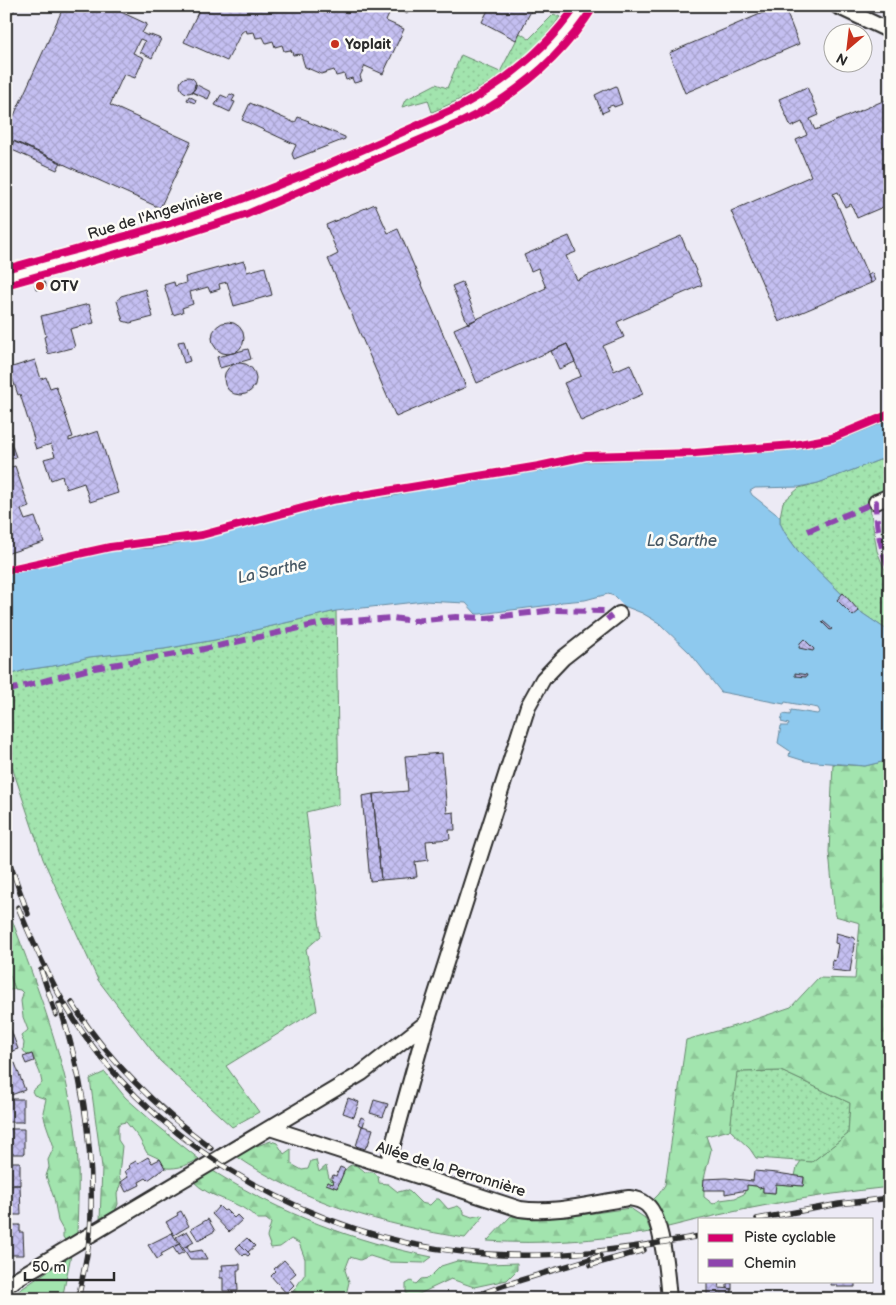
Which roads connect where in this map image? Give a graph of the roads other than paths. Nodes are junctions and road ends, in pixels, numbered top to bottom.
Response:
1 (585, 6) edge
2 (837, 6) edge
3 (890, 31) edge
4 (6, 275) edge
5 (890, 496) edge
6 (876, 502) dead end
7 (619, 614) dead end
8 (428, 1022) junction
9 (270, 1128) junction
10 (387, 1166) junction
11 (6, 1287) edge
12 (669, 1299) edge

1 - 4 street, Rue de l'Angevinière
2 - 3 street
5 - 6 street
7 - 8 street
8 - 9 street
8 - 10 street
9 - 10 street, Allée de la Perronnière
9 - 11 street
10 - 12 street, Allée de la Perronnière

